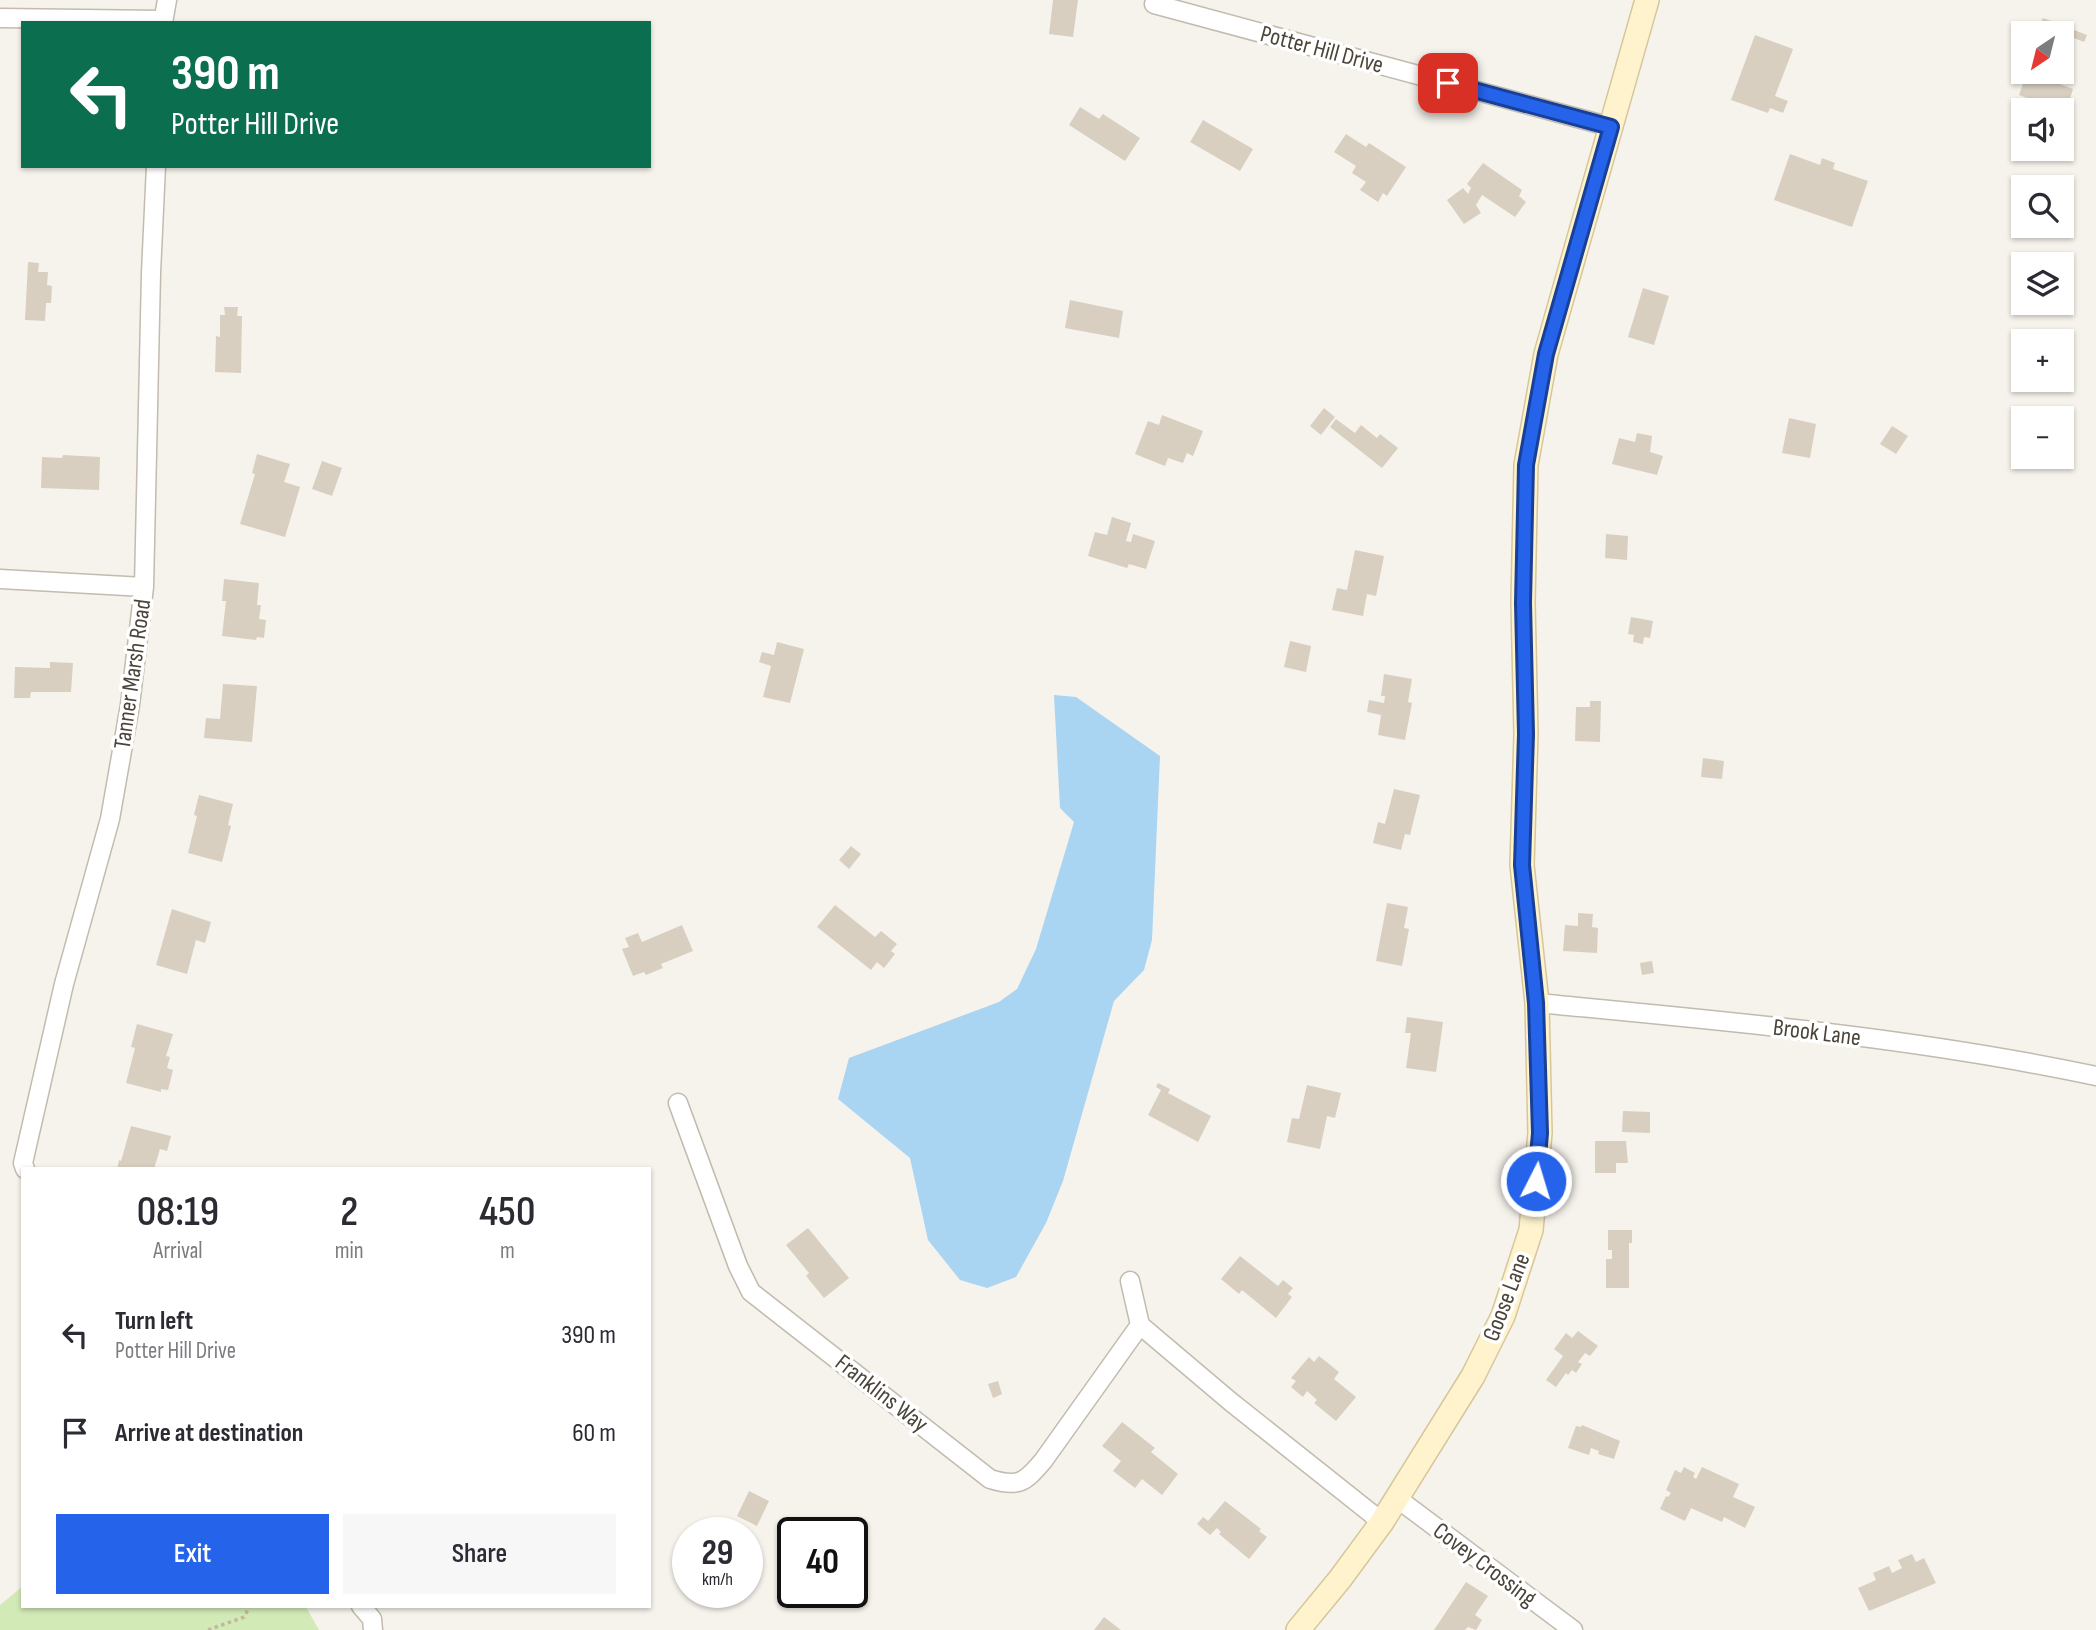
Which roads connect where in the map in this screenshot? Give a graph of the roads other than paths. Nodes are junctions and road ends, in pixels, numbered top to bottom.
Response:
1 (167, 0) edge
2 (1647, 0) edge
3 (1154, 4) dead end
4 (0, 18) edge
5 (163, 21) edge
6 (1611, 127) junction
7 (156, 168) edge
8 (0, 579) edge
9 (144, 587) junction
10 (1536, 1003) junction
11 (2096, 1076) edge
12 (678, 1103) dead end
13 (24, 1167) edge
14 (1130, 1281) dead end
15 (1140, 1325) junction
16 (1398, 1499) junction
17 (1381, 1522) junction
18 (363, 1608) edge
19 (373, 1630) edge
20 (1298, 1630) edge
21 (1573, 1630) edge

1 - 5 street
2 - 6 street, Goose Lane
3 - 6 street, Potter Hill Drive
4 - 5 street
6 - 10 street, Goose Lane
7 - 9 street, Tanner Marsh Road
8 - 9 street
9 - 13 street, Tanner Marsh Road
10 - 11 street, Brook Lane
10 - 16 street, Goose Lane
12 - 15 street, Franklins Way
14 - 15 street
15 - 17 street
16 - 17 street, Goose Lane
16 - 21 street, Covey Crossing
17 - 20 street, Goose Lane
18 - 19 street

